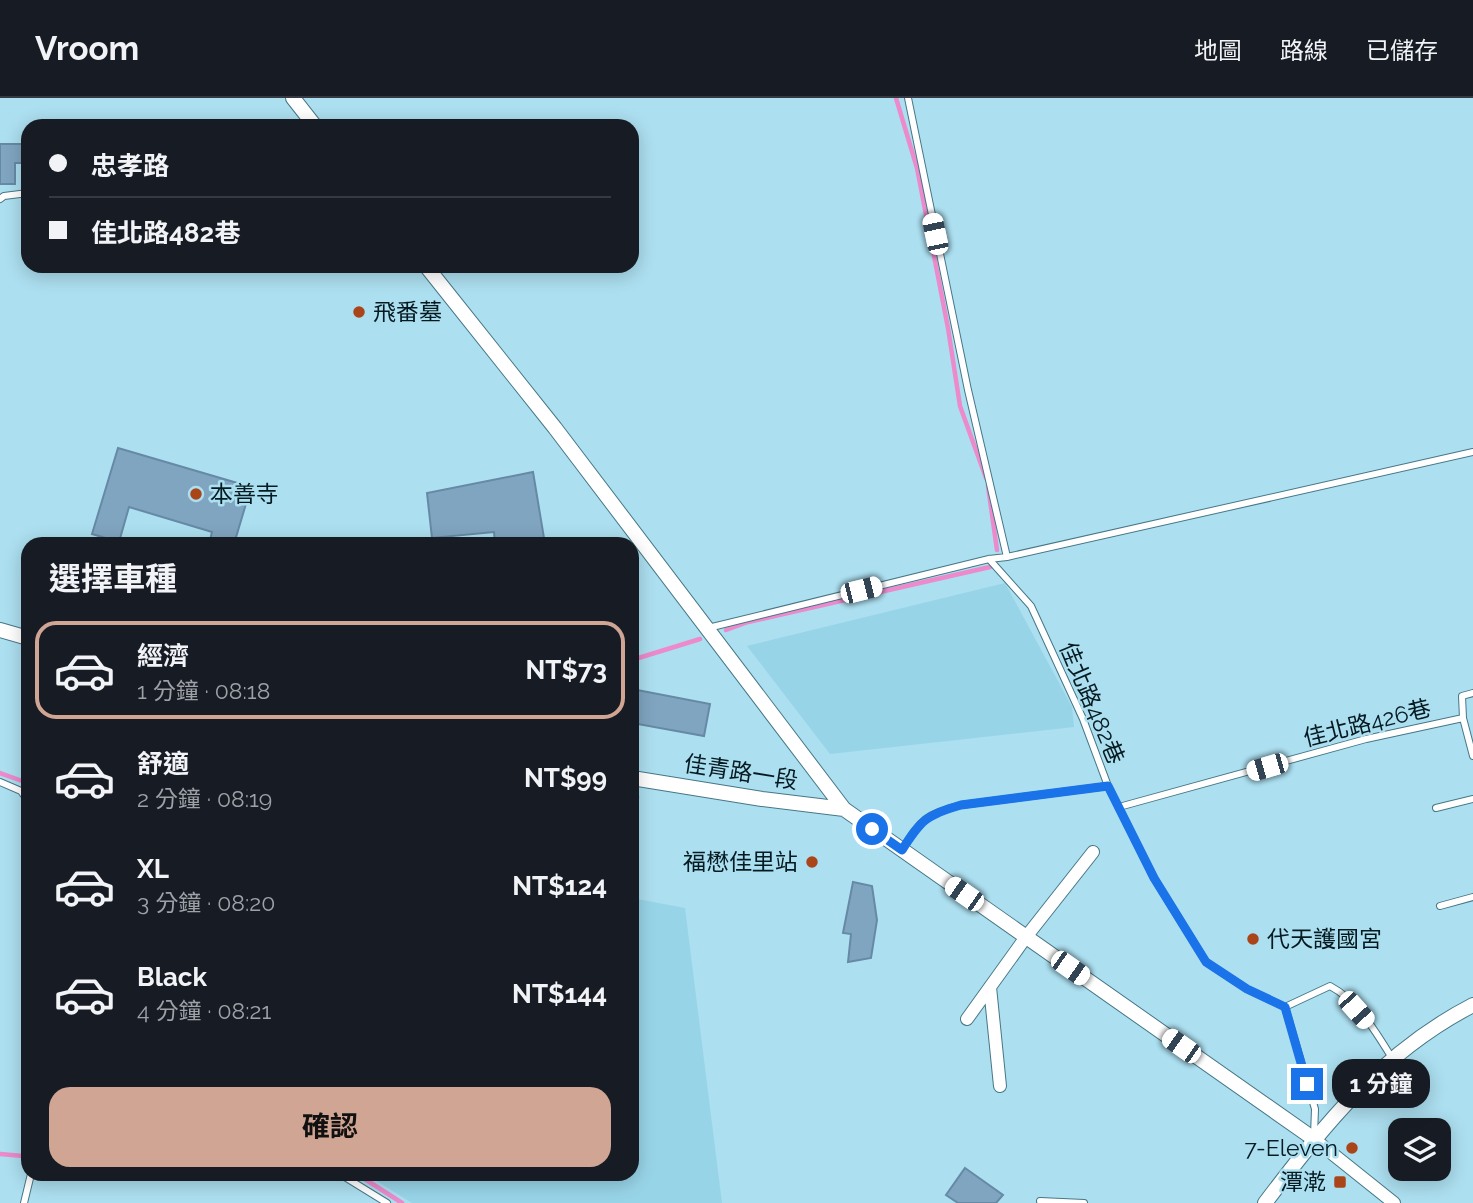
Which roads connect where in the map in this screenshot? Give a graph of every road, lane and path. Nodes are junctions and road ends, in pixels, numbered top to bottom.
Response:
1 (293, 98) edge
2 (908, 98) edge
3 (310, 119) edge
4 (21, 194) edge
5 (0, 199) edge
6 (431, 273) edge
7 (1473, 452) edge
8 (637, 537) edge
9 (639, 539) edge
10 (1007, 557) junction
11 (989, 559) junction
12 (708, 628) junction
13 (0, 630) edge
14 (21, 636) edge
15 (1473, 693) edge
16 (1463, 718) junction
17 (1473, 756) edge
18 (639, 779) edge
19 (0, 782) edge
20 (1108, 786) junction
21 (21, 791) edge
22 (1473, 799) edge
23 (1119, 807) junction
24 (1436, 808) dead end
25 (844, 809) junction
26 (902, 850) junction
27 (1093, 852) dead end
28 (1473, 897) edge
29 (1440, 906) dead end
30 (1026, 937) junction
31 (990, 986) junction
32 (1473, 1004) edge
33 (1285, 1007) junction
34 (967, 1019) dead end
35 (1392, 1058) junction
36 (1000, 1086) dead end
37 (1314, 1139) junction
38 (29, 1181) edge
39 (351, 1181) edge
40 (1040, 1201) dead end
41 (23, 1203) edge
42 (387, 1203) edge
43 (1084, 1203) edge
44 (1265, 1203) edge
45 (1394, 1203) edge

1 - 3 street
2 - 10 lane
4 - 5 lane
6 - 8 street
7 - 10 lane
9 - 12 street
10 - 11 lane
11 - 12 lane
11 - 20 lane, 佳北路482巷
12 - 25 street
13 - 14 street
15 - 16 lane
16 - 17 lane, 佳北路426巷
16 - 23 lane, 佳北路426巷
18 - 25 street, 佳青路一段
19 - 21 lane
20 - 23 lane, 佳北路482巷
20 - 26 lane
22 - 24 lane
23 - 33 lane, 佳北路482巷
25 - 26 street
26 - 30 street
27 - 30 street
28 - 29 lane
30 - 31 street
30 - 37 street
31 - 34 street
31 - 36 street
32 - 35 street
33 - 35 lane
33 - 37 lane
35 - 37 street
37 - 44 street
37 - 45 street
38 - 41 lane
39 - 42 lane
40 - 43 lane

